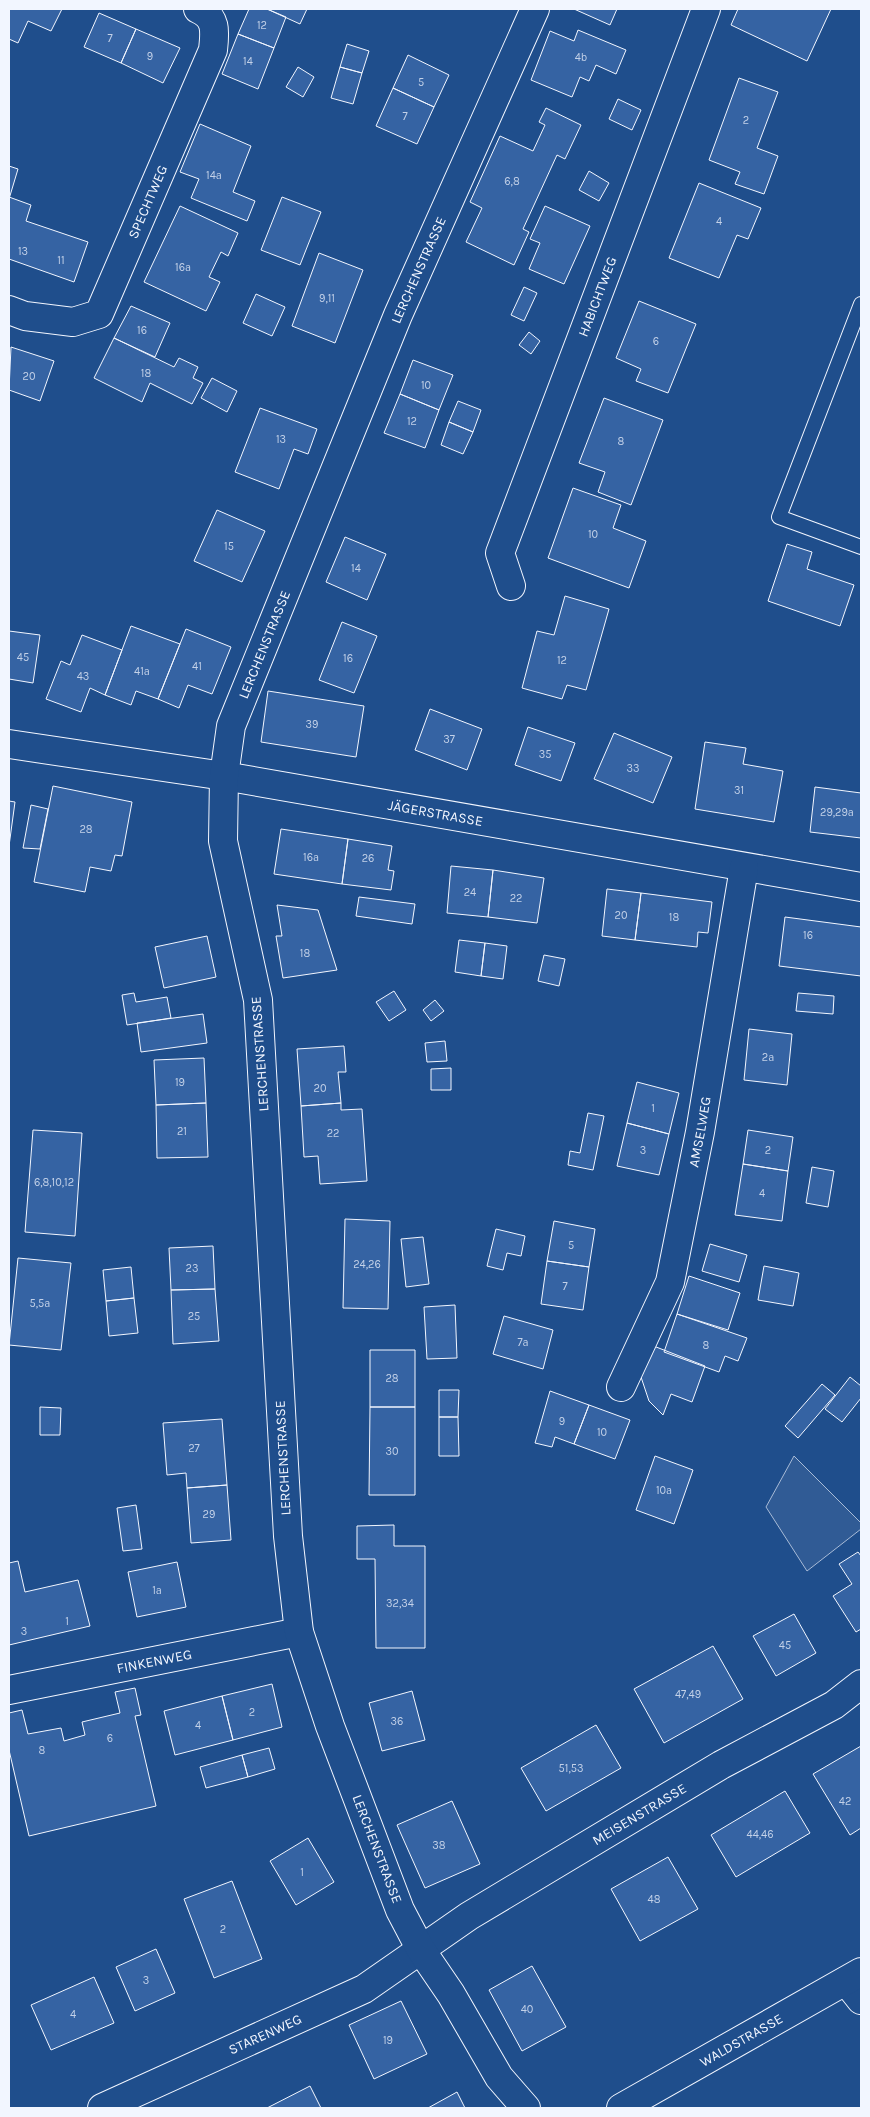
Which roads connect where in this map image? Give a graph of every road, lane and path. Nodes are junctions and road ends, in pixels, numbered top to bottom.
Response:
1 (198, 9) edge
2 (535, 9) edge
3 (706, 9) edge
4 (861, 304) edge
5 (9, 310) edge
6 (861, 547) edge
7 (511, 586) dead end
8 (9, 744) edge
9 (224, 776) junction
10 (744, 868) junction
11 (861, 886) edge
12 (621, 1387) dead end
13 (299, 1632) junction
14 (861, 1684) edge
15 (9, 1690) edge
16 (421, 1950) junction
17 (856, 1984) edge
18 (102, 2108) edge
19 (526, 2108) edge
20 (621, 2108) edge

1 - 5 street, SPECHTWEG
2 - 9 street, LERCHENSTRASSE
3 - 7 street, HABICHTWEG
4 - 6 lane
8 - 9 street, JÄGERSTRASSE
9 - 10 street, JÄGERSTRASSE
9 - 13 street, LERCHENSTRASSE
10 - 11 street, JÄGERSTRASSE
10 - 12 street, AMSELWEG
13 - 15 street, FINKENWEG
13 - 16 street, LERCHENSTRASSE
14 - 16 street, MEISENSTRASSE
16 - 18 street, STARENWEG
16 - 19 street, LERCHENSTRASSE
17 - 20 street, WALDSTRASSE

